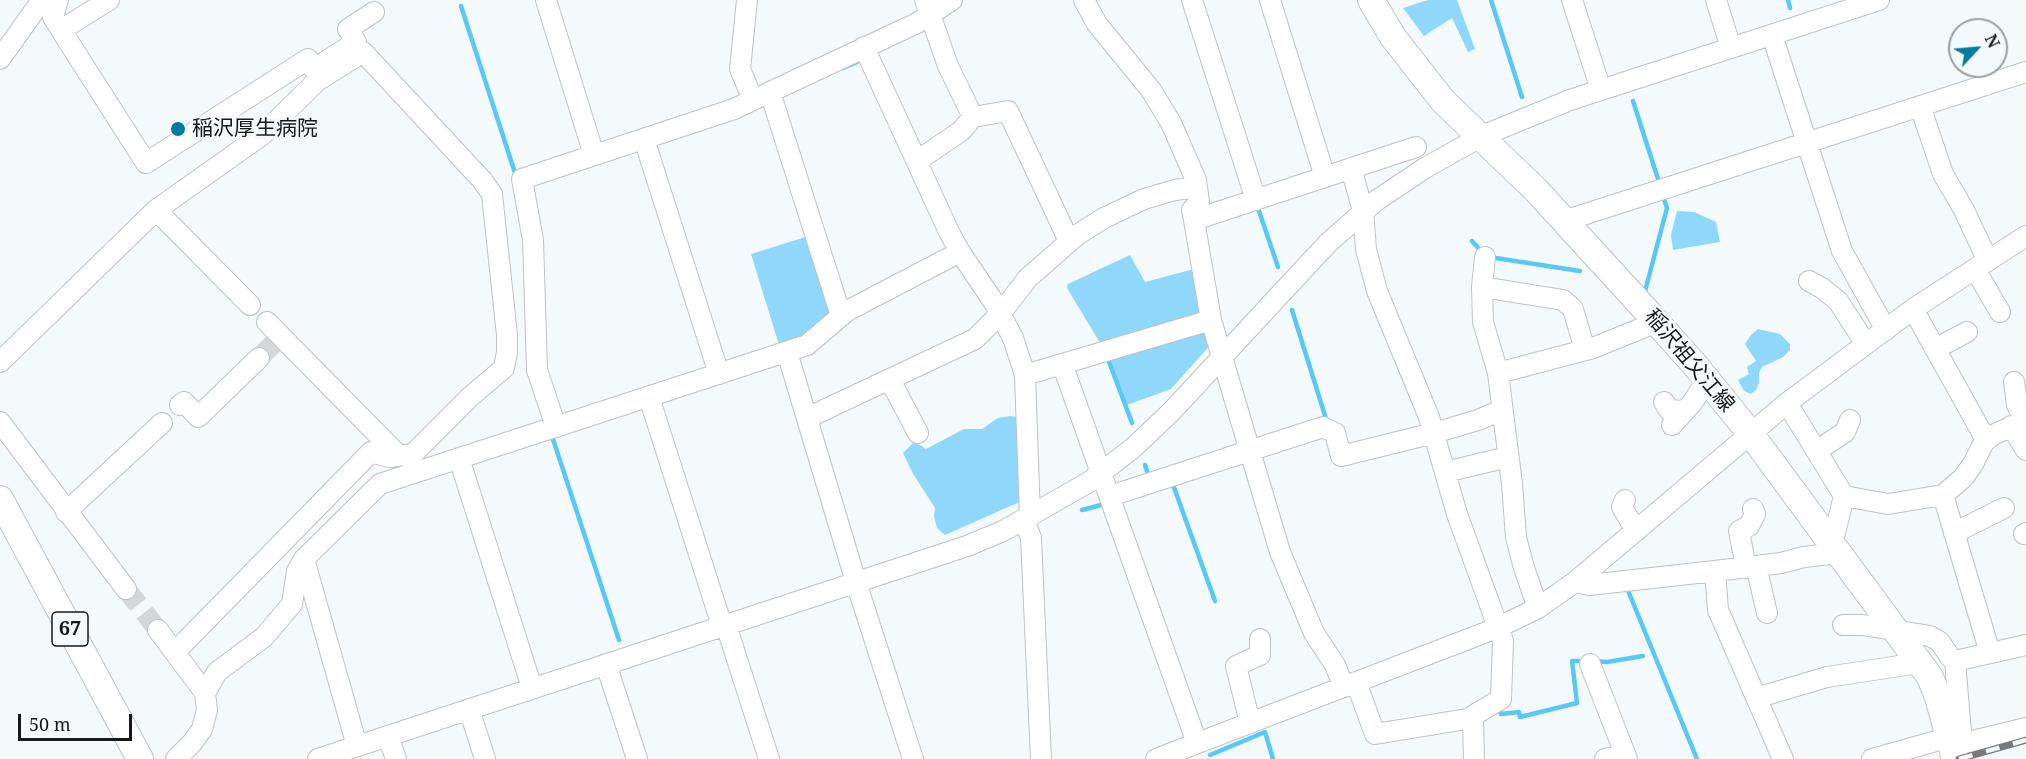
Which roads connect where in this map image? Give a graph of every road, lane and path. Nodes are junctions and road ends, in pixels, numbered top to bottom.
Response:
1 (42, 0) edge
2 (58, 0) edge
3 (109, 0) edge
4 (546, 0) edge
5 (747, 0) edge
6 (952, 0) edge
7 (1084, 0) edge
8 (1192, 0) edge
9 (1270, 0) edge
10 (1371, 0) edge
11 (1572, 0) edge
12 (1716, 0) edge
13 (1879, 0) edge
14 (1854, 4) edge
15 (928, 7) edge
16 (374, 12) dead end
17 (61, 30) junction
18 (1772, 35) junction
19 (864, 48) junction
20 (1731, 48) junction
21 (0, 58) edge
22 (2026, 72) edge
23 (1601, 90) junction
24 (762, 96) junction
25 (1920, 106) junction
26 (972, 117) junction
27 (1482, 136) junction
28 (644, 139) junction
29 (1807, 143) junction
30 (1416, 147) dead end
31 (594, 155) junction
32 (916, 161) junction
33 (1351, 168) junction
34 (1325, 177) junction
35 (1197, 187) junction
36 (1256, 200) junction
37 (156, 210) junction
38 (1363, 211) junction
39 (1194, 220) junction
40 (1564, 221) junction
41 (2026, 236) edge
42 (1069, 241) junction
43 (960, 252) junction
44 (1485, 257) dead end
45 (1981, 265) junction
46 (1809, 281) dead end
47 (1482, 287) junction
48 (250, 305) dead end
49 (1913, 309) junction
50 (2000, 312) dead end
51 (1000, 314) junction
52 (842, 316) junction
53 (1211, 320) junction
54 (1657, 322) junction
55 (1886, 330) junction
56 (1967, 332) dead end
57 (275, 333) dead end
58 (1866, 344) junction
59 (1935, 349) junction
60 (1585, 350) junction
61 (787, 352) junction
62 (1222, 356) junction
63 (259, 358) tunnel mouth
64 (0, 362) edge
65 (1063, 366) junction
66 (1498, 373) junction
67 (719, 374) junction
68 (1025, 375) junction
69 (890, 380) junction
70 (1707, 380) junction
71 (2014, 382) dead end
72 (649, 397) junction
73 (1665, 402) dead end
74 (1787, 403) junction
75 (180, 405) dead end
76 (1502, 410) junction
77 (807, 418) junction
78 (1850, 420) dead end
79 (0, 422) edge
80 (2021, 422) edge
81 (162, 423) dead end
82 (556, 427) junction
83 (918, 433) dead end
84 (1750, 433) junction
85 (1434, 434) junction
86 (1986, 440) junction
87 (1818, 450) junction
88 (2026, 450) edge
89 (1250, 451) junction
90 (399, 456) junction
91 (1508, 457) junction
92 (459, 458) junction
93 (1445, 471) junction
94 (1102, 472) junction
95 (1943, 495) junction
96 (1110, 496) junction
97 (1844, 496) junction
98 (0, 499) edge
99 (1625, 500) dead end
100 (1753, 508) dead end
101 (2004, 508) dead end
102 (66, 512) junction
103 (1027, 518) junction
104 (1636, 531) junction
105 (1954, 533) junction
106 (1835, 549) junction
107 (304, 559) junction
108 (1751, 567) junction
109 (1715, 571) junction
110 (856, 582) junction
111 (1575, 582) junction
112 (126, 589) tunnel mouth
113 (1538, 608) junction
114 (1767, 613) dead end
115 (724, 626) junction
116 (1843, 626) dead end
117 (1497, 628) junction
118 (158, 630) tunnel mouth
119 (1896, 630) junction
120 (1260, 639) dead end
121 (2026, 645) edge
122 (175, 651) junction
123 (1990, 653) junction
124 (1955, 661) junction
125 (1919, 663) junction
126 (606, 664) junction
127 (1590, 664) dead end
128 (1350, 685) junction
129 (532, 688) junction
130 (205, 693) junction
131 (1756, 698) junction
132 (469, 709) junction
133 (1473, 718) junction
134 (1250, 723) junction
135 (2026, 728) edge
136 (388, 736) junction
137 (357, 746) junction
138 (1955, 747) edge
139 (1201, 748) edge
140 (1626, 757) edge
141 (140, 759) edge
142 (176, 759) edge
143 (318, 759) edge
144 (396, 759) edge
145 (485, 759) edge
146 (637, 759) edge
147 (769, 759) edge
148 (913, 759) edge
149 (1041, 759) edge
150 (1156, 759) edge
151 (1474, 759) edge
152 (1605, 759) edge
153 (1783, 759) edge
154 (1872, 759) edge

1 - 21 street
2 - 17 street
3 - 17 street
4 - 31 street
5 - 24 street
6 - 15 street
7 - 35 street
8 - 36 street
9 - 34 street
10 - 27 main road, 稲沢祖父江線
11 - 23 street
12 - 20 street
13 - 14 street
14 - 18 street
15 - 19 street
15 - 26 street
16 - 17 street
18 - 20 street
18 - 29 street
19 - 24 street
19 - 32 street
20 - 23 street
22 - 25 street
23 - 27 street
24 - 28 street
24 - 52 street
25 - 29 street
25 - 45 street
26 - 32 street
26 - 42 street
27 - 38 street
27 - 40 main road, 稲沢祖父江線
28 - 31 street
28 - 67 street
29 - 40 street
29 - 55 street
30 - 33 street
31 - 82 street
32 - 43 street
33 - 34 street
33 - 38 street
34 - 36 street
35 - 39 street
35 - 42 street
36 - 39 street
37 - 48 street
37 - 64 street
37 - 90 street
38 - 62 street
38 - 85 street
39 - 53 street
40 - 54 main road, 稲沢祖父江線
41 - 45 street
42 - 51 street
43 - 51 street
43 - 52 street
44 - 47 street
45 - 49 street
45 - 50 street
46 - 58 street
47 - 60 street
47 - 66 street
49 - 55 street
49 - 59 street
51 - 68 street
51 - 69 street
52 - 61 street
53 - 62 street
53 - 65 street
54 - 60 street
54 - 70 main road, 稲沢祖父江線
55 - 58 street
56 - 59 street
57 - 90 street
58 - 74 street
59 - 86 street
60 - 66 street
61 - 67 street
61 - 77 street
62 - 89 street
62 - 94 street
63 - 75 street
65 - 68 street
65 - 94 street
66 - 76 street
67 - 72 street
68 - 103 street
69 - 77 street
69 - 83 street
70 - 73 street
70 - 84 main road, 稲沢祖父江線
71 - 80 street
72 - 82 street
72 - 115 street
74 - 84 street
74 - 87 street
76 - 85 street
76 - 91 street
77 - 110 street
78 - 87 street
79 - 102 street
80 - 86 street
80 - 88 street
81 - 102 street
82 - 92 street
84 - 104 street
84 - 106 main road, 稲沢祖父江線
85 - 89 street
85 - 93 street
86 - 95 street
87 - 97 street
89 - 96 street
89 - 128 street
90 - 122 street
91 - 93 street
91 - 113 street
92 - 107 street
92 - 129 street
93 - 117 street
94 - 96 street
94 - 103 street
95 - 97 street
95 - 105 street
96 - 139 street
97 - 106 street
98 - 141 main road, 67
99 - 104 street
100 - 108 street
101 - 105 street
102 - 112 street
103 - 110 street
103 - 149 street
104 - 111 street
105 - 123 street
106 - 108 street
106 - 119 main road, 稲沢祖父江線
107 - 130 street
107 - 137 street
108 - 109 street
108 - 114 street
109 - 111 street
109 - 131 street
110 - 115 street
110 - 148 street
111 - 113 street
113 - 117 street
115 - 126 street
115 - 147 street
116 - 119 street
117 - 128 street
117 - 133 street
118 - 122 street
119 - 124 street
119 - 125 main road, 稲沢祖父江線
120 - 134 street
121 - 123 street
122 - 130 street
123 - 124 street
124 - 138 street
125 - 131 street
125 - 138 main road, 稲沢祖父江線
126 - 129 street
126 - 146 street
127 - 140 street
128 - 133 street
128 - 134 street
129 - 132 street
130 - 142 street
131 - 153 street
132 - 136 street
132 - 145 street
133 - 151 street
134 - 139 street
135 - 138 street
136 - 137 street
136 - 144 street
137 - 143 street
138 - 154 street
139 - 150 street
140 - 152 street

